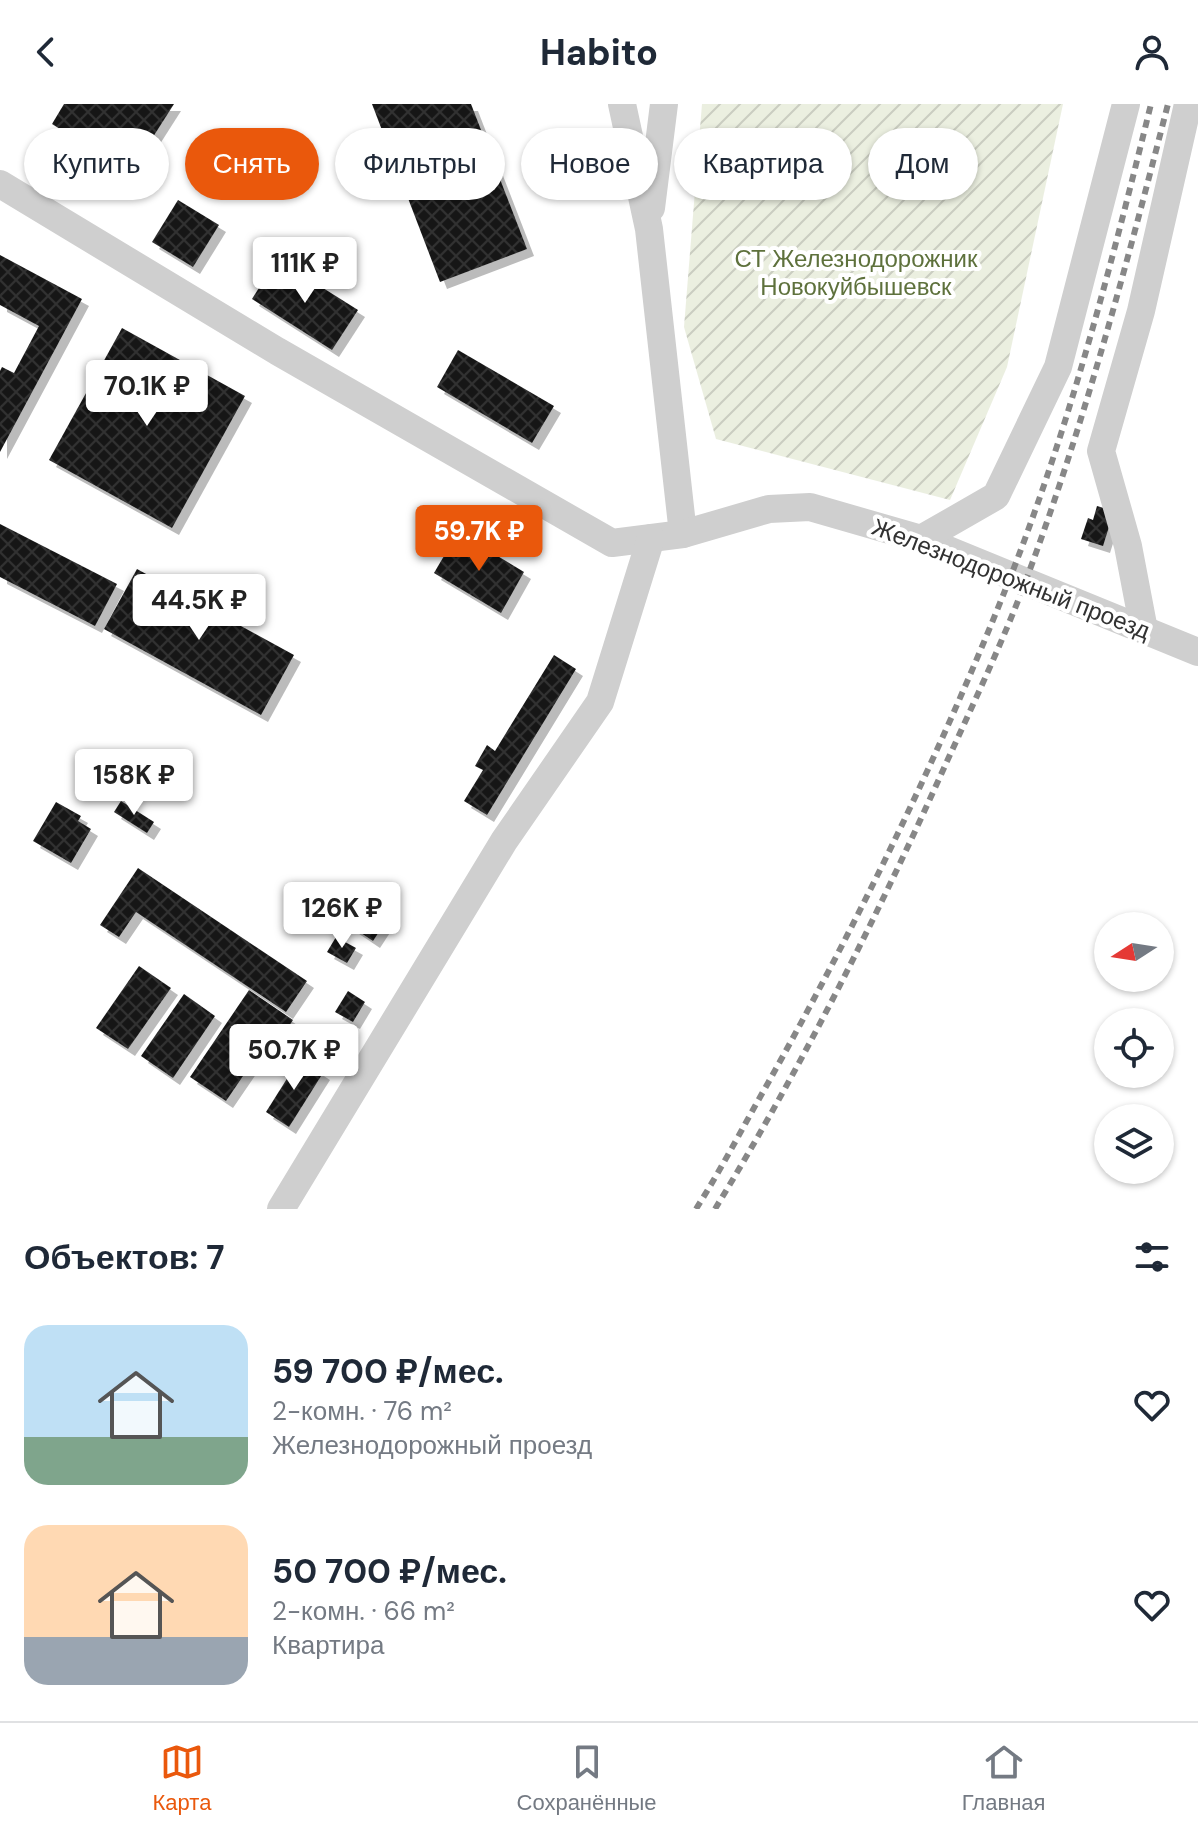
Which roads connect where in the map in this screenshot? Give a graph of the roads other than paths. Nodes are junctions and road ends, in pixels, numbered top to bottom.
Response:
1 (622, 104) edge
2 (664, 104) edge
3 (1126, 104) edge
4 (1188, 104) edge
5 (0, 184) edge
6 (649, 229) junction
7 (683, 534) junction
8 (651, 538) junction
9 (921, 539) junction
10 (1144, 630) junction
11 (1198, 652) edge
12 (281, 1209) edge

1 - 6 street
2 - 6 street
3 - 9 street
4 - 10 street
5 - 8 street, Железнодорожный проезд
6 - 7 street
7 - 8 street, Железнодорожный проезд
7 - 9 street, Железнодорожный проезд
8 - 12 street
9 - 10 street, Железнодорожный проезд
10 - 11 street, Железнодорожный проезд

